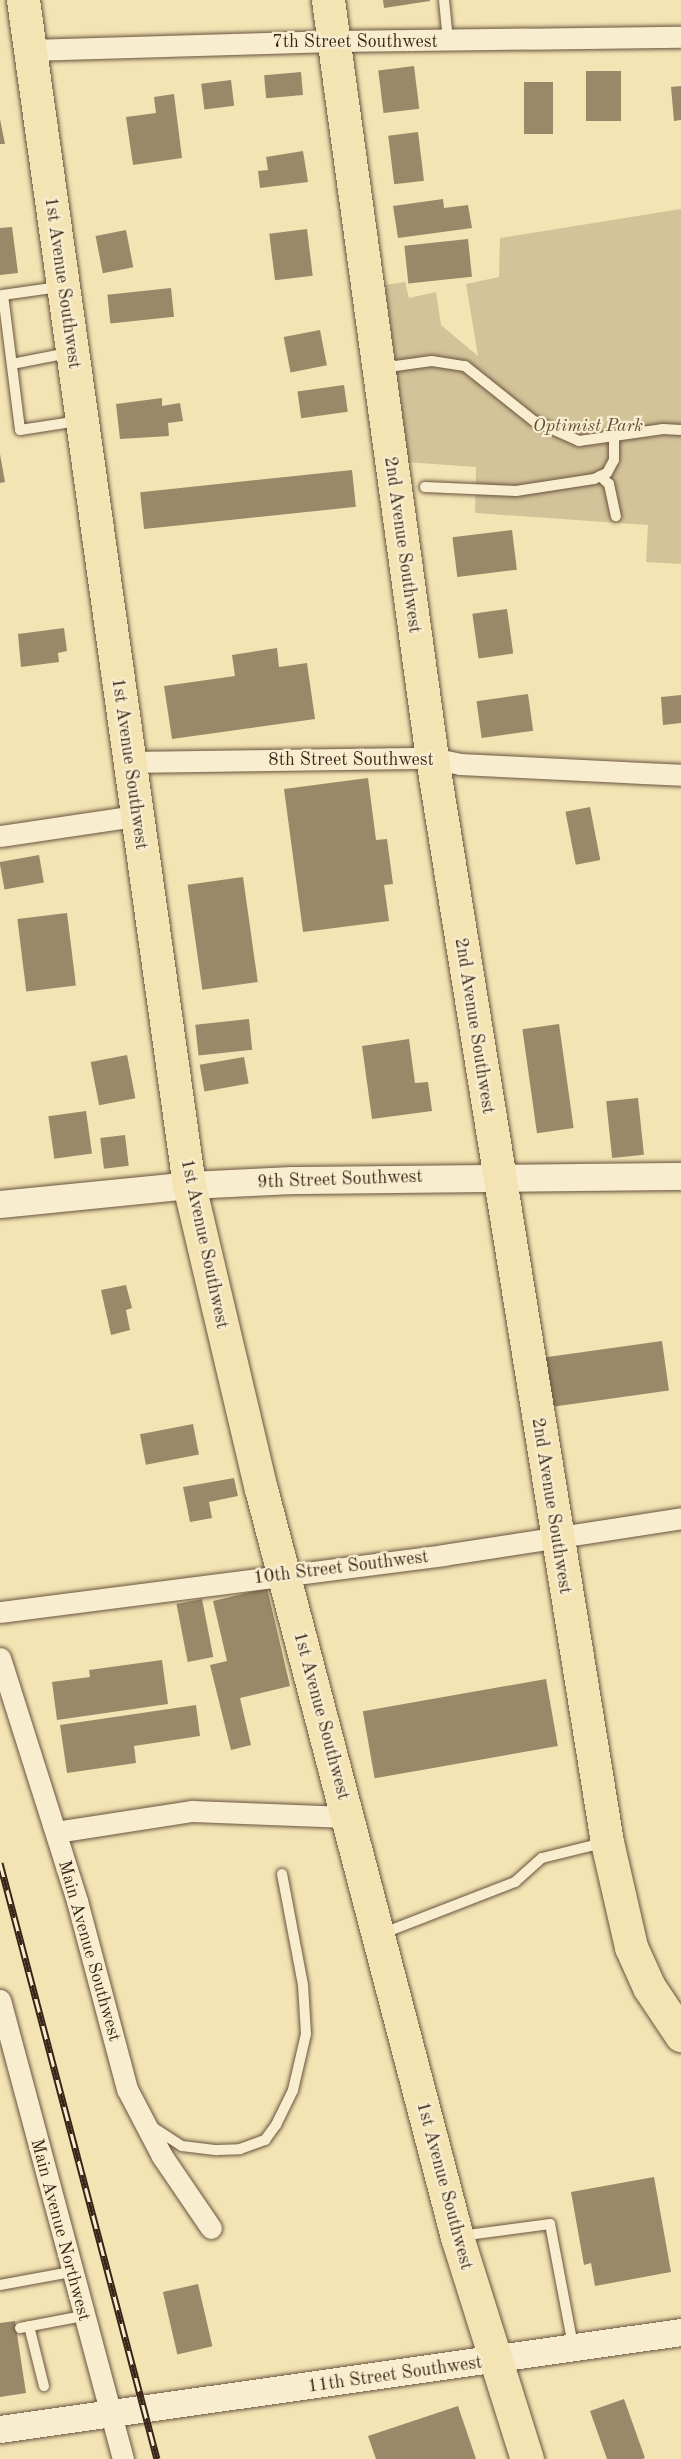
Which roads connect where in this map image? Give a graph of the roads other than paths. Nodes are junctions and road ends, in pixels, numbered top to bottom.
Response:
1 (23, 0) edge
2 (328, 0) edge
3 (444, 0) edge
4 (681, 37) edge
5 (334, 41) junction
6 (448, 42) junction
7 (29, 50) junction
8 (62, 287) junction
9 (72, 352) junction
10 (12, 364) junction
11 (378, 368) junction
12 (81, 421) junction
13 (681, 430) edge
14 (614, 436) junction
15 (600, 476) junction
16 (424, 487) dead end
17 (616, 516) dead end
18 (432, 758) junction
19 (128, 762) junction
20 (681, 775) edge
21 (136, 816) junction
22 (0, 836) edge
23 (498, 1176) junction
24 (681, 1176) edge
25 (189, 1185) junction
26 (0, 1204) edge
27 (681, 1518) edge
28 (555, 1537) junction
29 (284, 1575) junction
30 (0, 1612) edge
31 (0, 1658) edge
32 (347, 1817) junction
33 (56, 1832) junction
34 (607, 1842) junction
35 (282, 1874) dead end
36 (378, 1935) junction
37 (0, 2000) edge
38 (681, 2035) edge
39 (145, 2123) junction
40 (211, 2229) dead end
41 (457, 2237) junction
42 (71, 2272) junction
43 (0, 2285) edge
44 (83, 2316) junction
45 (681, 2332) edge
46 (573, 2349) junction
47 (494, 2361) junction
48 (44, 2386) dead end
49 (108, 2414) junction
50 (0, 2429) edge
51 (123, 2459) edge
52 (527, 2459) edge

1 - 7 main road, 1st Avenue Southwest
2 - 5 main road, 2nd Avenue Southwest
3 - 6 lane
4 - 6 street, 7th Street Southwest
5 - 6 street, 7th Street Southwest
5 - 7 street, 7th Street Southwest
5 - 11 main road, 2nd Avenue Southwest
7 - 8 main road, 1st Avenue Southwest
8 - 9 main road, 1st Avenue Southwest
8 - 10 lane
9 - 10 lane
9 - 12 main road, 1st Avenue Southwest
10 - 12 lane
11 - 14 lane
11 - 18 main road, 2nd Avenue Southwest
12 - 19 main road, 1st Avenue Southwest
13 - 14 lane
14 - 15 lane
15 - 16 lane
15 - 17 lane
18 - 19 street, 8th Street Southwest
18 - 20 street, 8th Street Southwest
18 - 23 main road, 2nd Avenue Southwest
19 - 21 main road, 1st Avenue Southwest
21 - 22 street
21 - 25 main road, 1st Avenue Southwest
23 - 24 street, 9th Street Southwest
23 - 25 street, 9th Street Southwest
23 - 28 main road, 2nd Avenue Southwest
25 - 26 street, 9th Street Southwest
25 - 29 main road, 1st Avenue Southwest
27 - 28 street, 10th Street Southwest
28 - 29 street, 10th Street Southwest
28 - 34 main road, 2nd Avenue Southwest
29 - 30 street, 10th Street Southwest
29 - 32 main road, 1st Avenue Southwest
31 - 33 street, Main Avenue Southwest
32 - 33 street
32 - 36 main road, 1st Avenue Southwest
33 - 39 street, Main Avenue Southwest
34 - 36 lane
34 - 38 main road, 2nd Avenue Southwest
35 - 39 lane
36 - 41 main road, 1st Avenue Southwest
37 - 42 street, Main Avenue Northwest
39 - 40 street, Main Avenue Southwest
41 - 46 lane
41 - 47 main road, 1st Avenue Southwest
42 - 43 lane
42 - 44 street, Main Avenue Northwest
44 - 48 lane
44 - 49 street, Main Avenue Northwest
45 - 46 street, 11th Street Southwest
46 - 47 street, 11th Street Southwest
47 - 49 street, 11th Street Southwest
47 - 52 main road, 1st Avenue Southwest
49 - 50 street, 11th Street Southwest
49 - 51 street, Main Avenue Northwest

